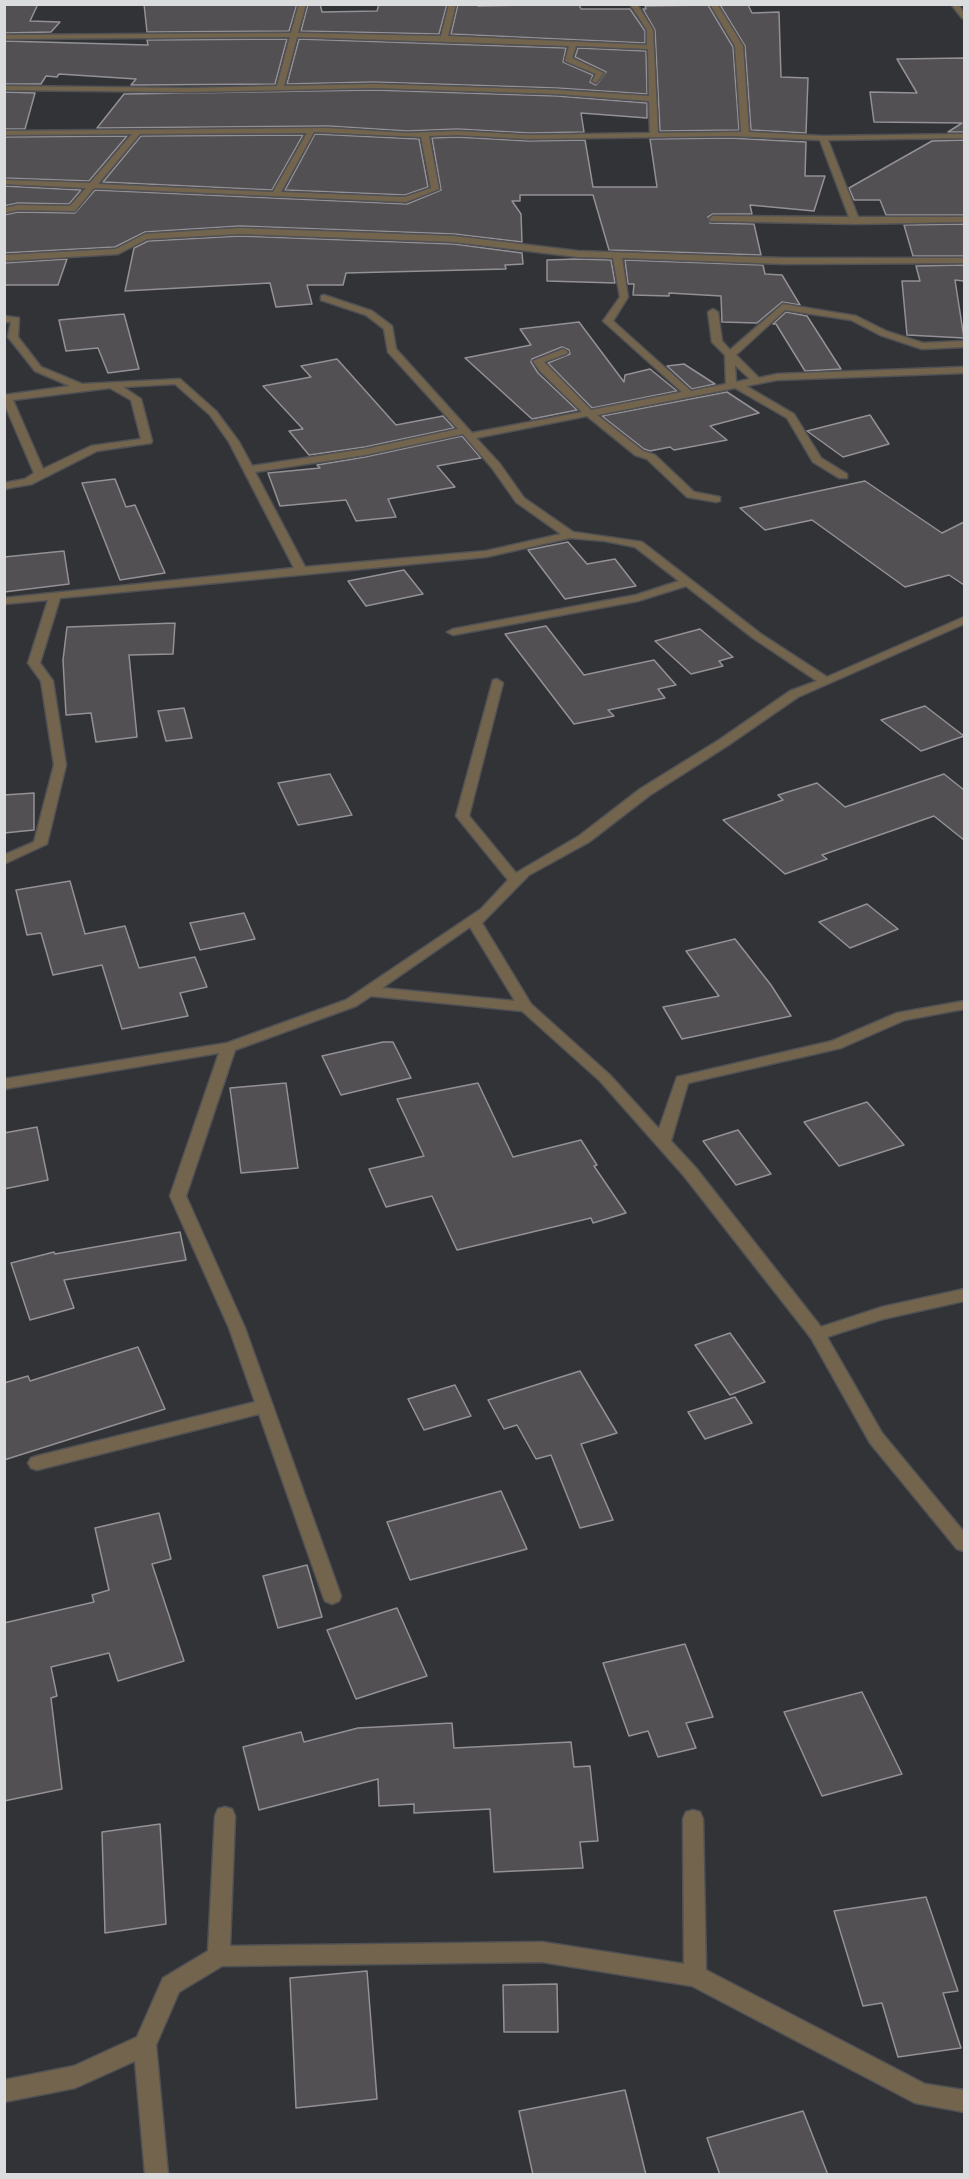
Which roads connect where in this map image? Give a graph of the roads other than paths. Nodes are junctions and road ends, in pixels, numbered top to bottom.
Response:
1 (303, 4) edge
2 (453, 4) edge
3 (633, 4) edge
4 (713, 4) edge
5 (954, 4) edge
6 (964, 17) edge
7 (294, 35) junction
8 (4, 37) edge
9 (444, 38) junction
10 (573, 44) junction
11 (651, 47) junction
12 (596, 81) dead end
13 (280, 87) junction
14 (4, 88) edge
15 (652, 99) junction
16 (312, 130) junction
17 (137, 133) junction
18 (8, 134) edge
19 (425, 134) junction
20 (654, 134) junction
21 (745, 135) junction
22 (964, 136) edge
23 (823, 138) junction
24 (4, 144) edge
25 (4, 182) edge
26 (91, 186) junction
27 (275, 195) junction
28 (4, 211) edge
29 (712, 219) dead end
30 (964, 220) edge
31 (855, 221) junction
32 (617, 255) junction
33 (4, 258) edge
34 (964, 260) edge
35 (324, 298) dead end
36 (713, 312) dead end
37 (4, 319) edge
38 (964, 344) edge
39 (563, 352) dead end
40 (730, 355) junction
41 (964, 370) edge
42 (757, 381) junction
43 (112, 385) junction
44 (734, 385) junction
45 (81, 387) junction
46 (689, 394) junction
47 (6, 398) edge
48 (589, 413) junction
49 (467, 434) junction
50 (248, 470) junction
51 (40, 474) junction
52 (843, 476) dead end
53 (4, 486) edge
54 (716, 499) dead end
55 (570, 535) junction
56 (301, 570) junction
57 (687, 582) junction
58 (55, 596) junction
59 (4, 601) edge
60 (964, 620) edge
61 (453, 632) dead end
62 (826, 682) junction
63 (497, 683) dead end
64 (4, 860) edge
65 (516, 881) junction
66 (496, 902) junction
67 (366, 991) junction
68 (964, 1005) edge
69 (526, 1007) junction
70 (229, 1047) junction
71 (4, 1084) edge
72 (663, 1142) junction
73 (964, 1295) edge
74 (817, 1334) junction
75 (265, 1406) junction
76 (37, 1463) dead end
77 (964, 1544) edge
78 (332, 1596) dead end
79 (225, 1816) dead end
80 (693, 1819) dead end
81 (219, 1956) junction
82 (695, 1976) junction
83 (146, 2045) junction
84 (4, 2091) edge
85 (964, 2101) edge
86 (156, 2175) edge

1 - 7 street
2 - 9 street
3 - 11 street
4 - 21 street
5 - 6 street
7 - 8 street
7 - 9 street
7 - 13 street
9 - 10 street
10 - 11 street
10 - 12 street
11 - 15 street
13 - 14 street
13 - 15 street
15 - 20 street
16 - 17 street
16 - 19 street
16 - 27 street
17 - 18 street
17 - 26 street
18 - 24 street
19 - 20 street
19 - 27 street
20 - 21 street
21 - 23 street
22 - 23 street
23 - 31 street
25 - 26 street
26 - 27 street
26 - 28 street
29 - 31 street
30 - 31 street
32 - 33 street
32 - 34 street
32 - 46 street
35 - 49 street
36 - 40 street
37 - 45 street
38 - 40 street
39 - 48 street
40 - 42 street
40 - 44 street
41 - 42 street
42 - 44 street
43 - 45 street
43 - 50 street
43 - 51 street
44 - 46 street
44 - 52 street
45 - 47 street
46 - 48 street
47 - 51 street
48 - 49 street
48 - 54 street
49 - 50 street
49 - 55 street
50 - 56 street
51 - 53 street
55 - 56 street
55 - 57 street
56 - 58 street
57 - 61 street
57 - 62 street
58 - 59 street
58 - 64 street
60 - 62 street
62 - 65 street
63 - 65 street
65 - 66 street
66 - 67 street
66 - 69 street
67 - 69 street
67 - 70 street
68 - 72 street
69 - 72 street
70 - 71 street
70 - 75 street
72 - 74 street
73 - 74 street
74 - 77 street
75 - 76 street
75 - 78 street
79 - 81 street
80 - 82 street
81 - 82 street
81 - 83 street
82 - 85 street
83 - 84 street
83 - 86 street

